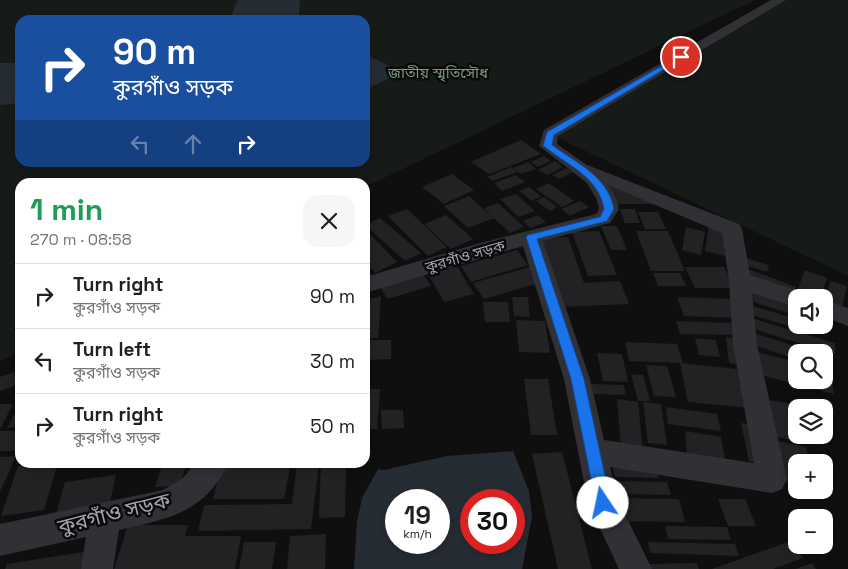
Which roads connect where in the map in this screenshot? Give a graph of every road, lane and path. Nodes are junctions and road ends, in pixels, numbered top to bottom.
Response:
1 (780, 0) edge
2 (581, 167) junction
3 (531, 237) junction
4 (740, 280) junction
5 (370, 283) edge
6 (788, 296) edge
7 (833, 311) edge
8 (848, 317) edge
9 (593, 450) junction
10 (210, 468) edge
11 (105, 518) junction
12 (0, 540) edge
13 (98, 569) edge
14 (636, 569) edge

1 - 2 street, কুরগাঁও সড়ক
2 - 3 street, কুরগাঁও সড়ক
2 - 4 street
3 - 5 street, কুরগাঁও সড়ক
3 - 9 street
4 - 6 street
4 - 9 street
7 - 8 street
9 - 14 street
10 - 11 street, কুরগাঁও সড়ক
11 - 12 street, কুরগাঁও সড়ক
11 - 13 street

